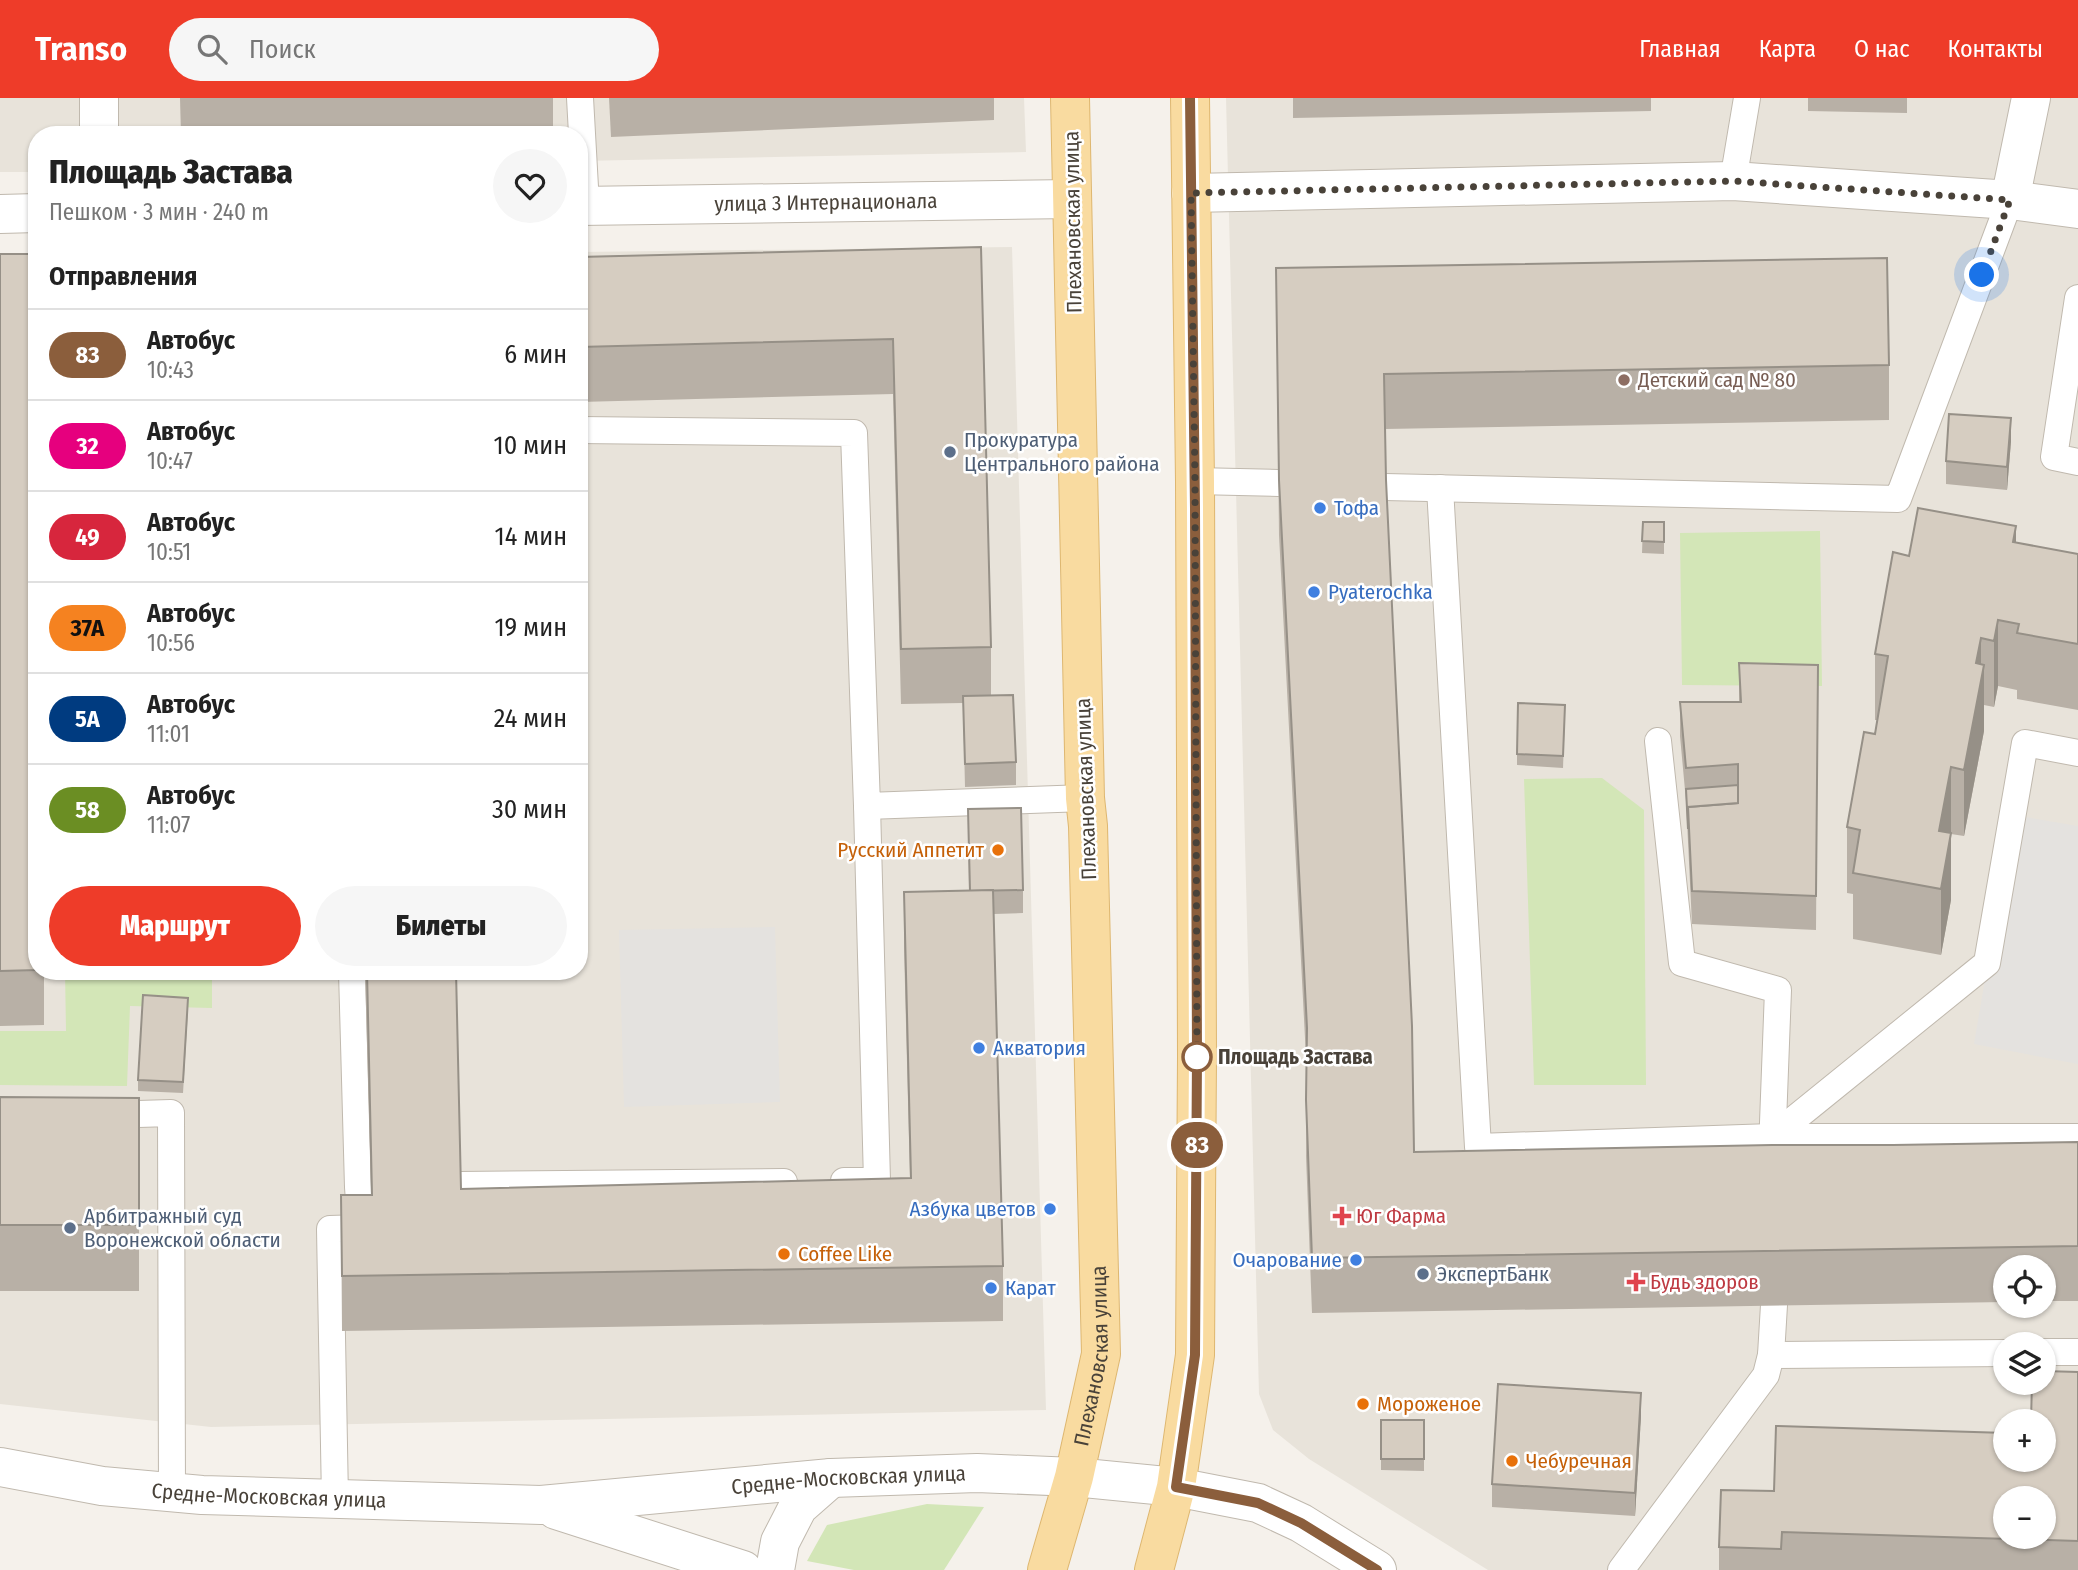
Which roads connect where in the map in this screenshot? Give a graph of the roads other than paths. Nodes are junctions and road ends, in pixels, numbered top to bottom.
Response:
1 (99, 98) edge
2 (580, 98) edge
3 (1070, 98) edge
4 (1189, 98) edge
5 (1747, 98) edge
6 (2031, 98) edge
7 (99, 126) edge
8 (581, 126) edge
9 (1733, 181) junction
10 (1191, 193) junction
11 (1072, 200) junction
12 (2010, 200) junction
13 (588, 206) edge
14 (2078, 209) edge
15 (28, 213) edge
16 (0, 214) edge
17 (2078, 298) edge
18 (588, 430) edge
19 (2078, 462) edge
20 (1195, 481) junction
21 (1279, 483) edge
22 (1385, 487) edge
23 (1440, 488) junction
24 (1658, 741) dead end
25 (2078, 753) edge
26 (1085, 798) junction
27 (867, 806) junction
28 (353, 980) edge
29 (79, 1115) edge
30 (1772, 1137) junction
31 (2078, 1137) edge
32 (1772, 1175) edge
33 (460, 1185) edge
34 (1774, 1305) edge
35 (2056, 1352) edge
36 (2078, 1352) edge
37 (1993, 1353) edge
38 (1771, 1354) junction
39 (0, 1467) edge
40 (1074, 1477) junction
41 (831, 1478) junction
42 (1176, 1487) junction
43 (172, 1493) junction
44 (335, 1499) junction
45 (541, 1505) junction
46 (743, 1570) edge
47 (775, 1570) edge
48 (1047, 1570) edge
49 (1154, 1570) edge
50 (1377, 1570) edge
51 (1621, 1570) edge

1 - 7 street
2 - 8 lane
3 - 11 main road, Плехановская улица
4 - 10 main road
5 - 9 lane
6 - 12 street
9 - 10 street
9 - 12 street
10 - 20 main road
11 - 13 street, улица 3 Интернационала
11 - 26 main road, Плехановская улица
12 - 14 street
12 - 23 lane
15 - 16 street
17 - 19 lane
18 - 27 lane
20 - 21 lane
20 - 42 main road
22 - 23 lane
23 - 30 lane
24 - 30 lane
25 - 30 lane
26 - 27 lane
26 - 40 main road, Плехановская улица
27 - 33 lane
28 - 44 lane
29 - 43 lane
30 - 31 lane
30 - 32 lane
34 - 38 lane
35 - 36 lane
37 - 38 lane
38 - 51 lane
39 - 43 street, Средне-Московская улица
40 - 41 street, Средне-Московская улица
40 - 42 street, Средне-Московская улица
40 - 48 main road, Плехановская улица
41 - 45 street, Средне-Московская улица
41 - 47 street
42 - 49 main road
42 - 50 street, Средне-Московская улица
43 - 44 street, Средне-Московская улица
44 - 45 street, Средне-Московская улица
45 - 46 street, Средне-Московская улица

